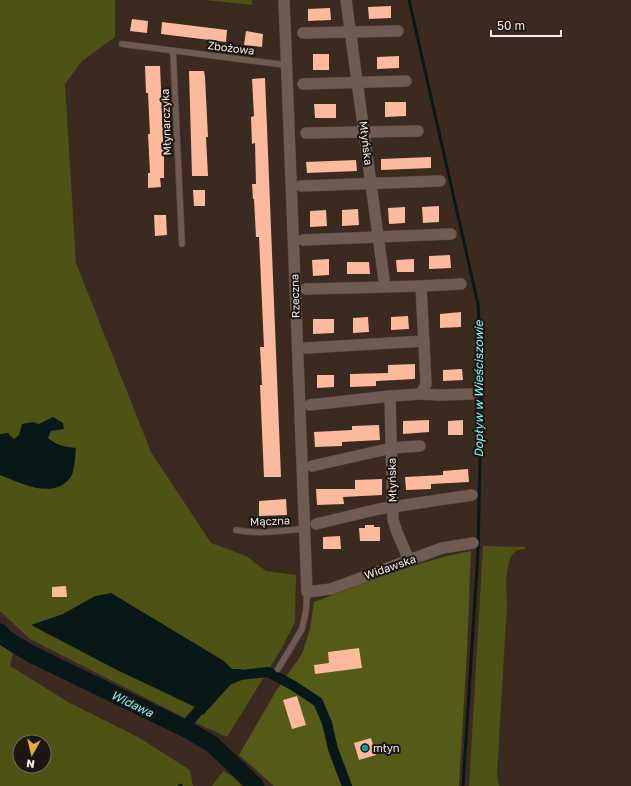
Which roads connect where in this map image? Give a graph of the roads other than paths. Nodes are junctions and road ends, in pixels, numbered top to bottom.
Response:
1 (284, 0) edge
2 (346, 0) edge
3 (398, 31) dead end
4 (351, 32) junction
5 (303, 34) dead end
6 (122, 44) dead end
7 (173, 51) junction
8 (286, 66) junction
9 (406, 81) dead end
10 (358, 82) junction
11 (303, 84) dead end
12 (418, 131) dead end
13 (364, 132) junction
14 (306, 133) dead end
15 (440, 181) dead end
16 (371, 183) junction
17 (301, 186) dead end
18 (451, 234) dead end
19 (378, 237) junction
20 (303, 240) dead end
21 (182, 244) dead end
22 (461, 284) dead end
23 (421, 286) junction
24 (384, 287) junction
25 (306, 289) dead end
26 (424, 342) junction
27 (306, 348) dead end
28 (421, 394) junction
29 (472, 394) dead end
30 (390, 396) junction
31 (310, 405) dead end
32 (420, 446) dead end
33 (392, 448) junction
34 (312, 466) dead end
35 (472, 496) dead end
36 (393, 507) junction
37 (316, 524) dead end
38 (305, 529) junction
39 (236, 530) dead end
40 (473, 543) dead end
41 (409, 560) junction
42 (307, 592) junction
43 (278, 669) dead end

1 - 8 street, Rzeczna
2 - 4 street, Młyńska
3 - 4 street
4 - 5 street
4 - 10 street, Młyńska
6 - 7 lane
7 - 8 lane, Zbożowa
7 - 21 lane, Młynarczyka
8 - 38 street, Rzeczna
9 - 10 street
10 - 11 street
10 - 13 street, Młyńska
12 - 13 street
13 - 14 street
13 - 16 street, Młyńska
15 - 16 street
16 - 17 street
16 - 19 street, Młyńska
18 - 19 street
19 - 20 street
19 - 24 street, Młyńska
22 - 23 street
23 - 24 street
23 - 26 street
24 - 25 street
26 - 27 street
26 - 28 street
28 - 29 street
28 - 30 street
30 - 31 street
30 - 33 street, Młyńska
32 - 33 street
33 - 34 street
33 - 36 street, Młyńska
35 - 36 street
36 - 37 street
36 - 41 street, Młyńska
38 - 39 lane, Mączna
38 - 42 street, Rzeczna
40 - 41 street, Widawska
41 - 42 street, Widawska
42 - 43 lane

